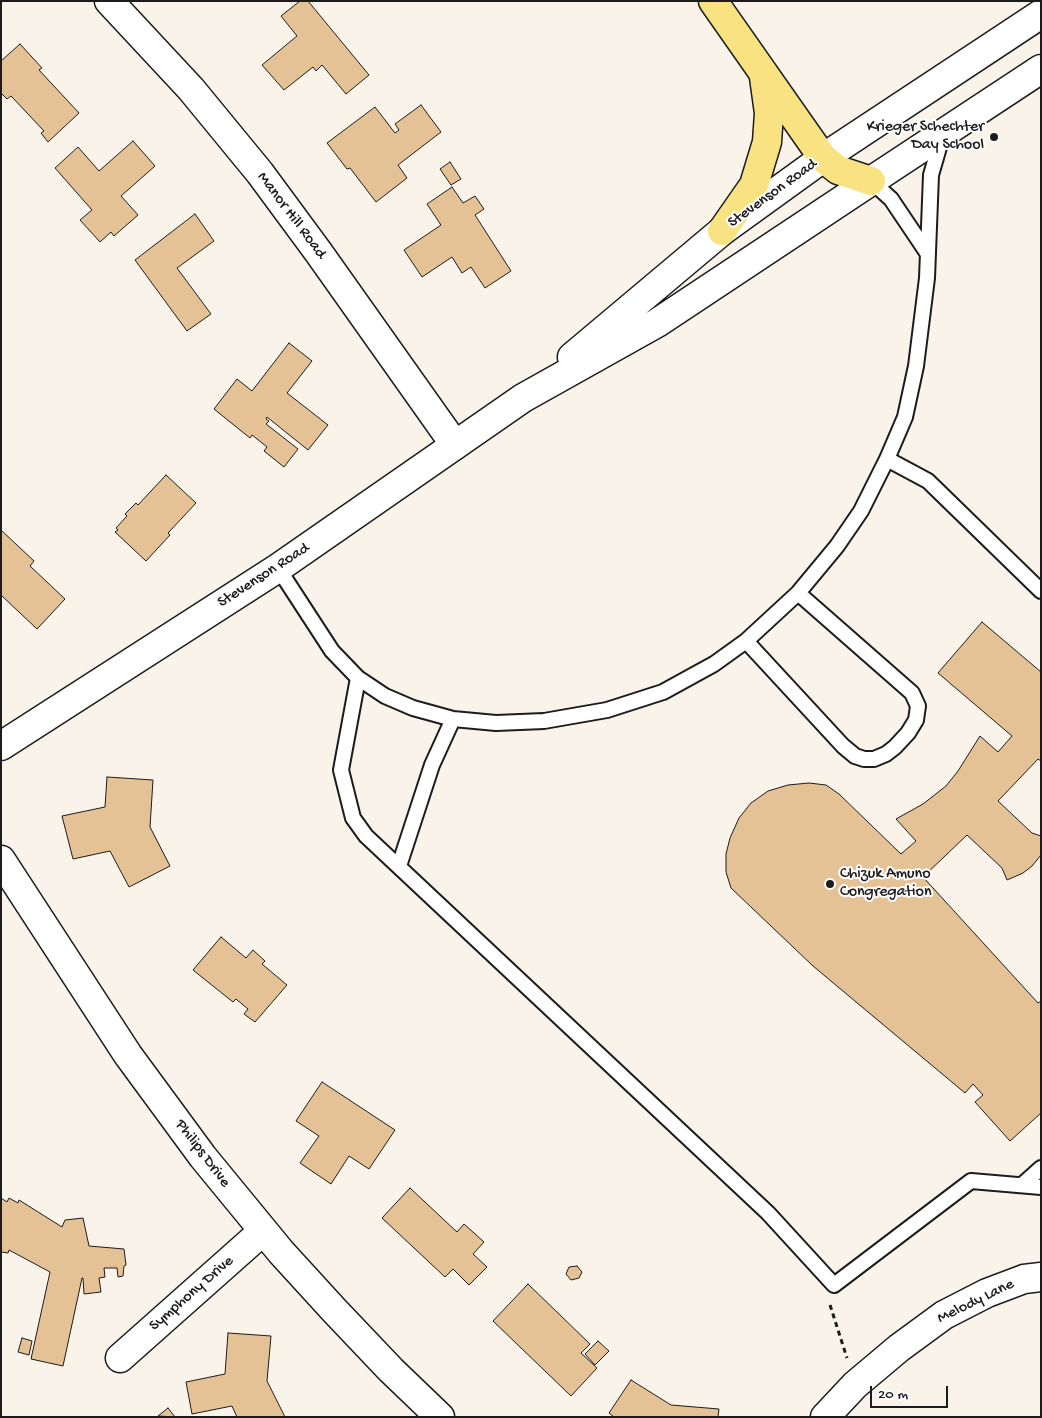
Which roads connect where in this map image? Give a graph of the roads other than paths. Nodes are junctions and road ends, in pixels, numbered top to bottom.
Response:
1 (109, 1) edge
2 (713, 1) edge
3 (1041, 14) edge
4 (1041, 70) edge
5 (763, 73) junction
6 (942, 134) junction
7 (823, 158) junction
8 (871, 181) junction
9 (722, 231) junction
10 (928, 254) junction
11 (523, 398) junction
12 (455, 445) junction
13 (888, 459) junction
14 (278, 568) junction
15 (1041, 591) edge
16 (798, 593) junction
17 (746, 641) junction
18 (358, 678) junction
19 (452, 719) junction
20 (1, 746) edge
21 (1, 860) edge
22 (399, 866) junction
23 (1041, 1168) edge
24 (1022, 1186) junction
25 (1041, 1187) edge
26 (263, 1231) junction
27 (1041, 1277) edge
28 (120, 1358) dead end
29 (440, 1417) edge
30 (825, 1417) edge

1 - 12 street, Manor Hill Road
2 - 5 highway
3 - 7 street, Stevenson Road
4 - 6 street, Stevenson Road
5 - 7 highway
5 - 9 highway
6 - 8 street, Stevenson Road
6 - 10 lane
7 - 8 highway
7 - 9 street, Stevenson Road
8 - 10 lane
8 - 11 street, Stevenson Road
9 - 11 street, Stevenson Road
10 - 13 lane
11 - 12 street, Stevenson Road
12 - 14 street, Stevenson Road
13 - 15 lane
13 - 16 lane
14 - 18 lane
14 - 20 street, Stevenson Road
16 - 17 lane
16 - 17 lane
17 - 19 lane
18 - 19 lane
18 - 22 lane
19 - 22 lane
21 - 26 street, Philips Drive
22 - 24 lane
23 - 24 lane
24 - 25 lane
26 - 28 street, Symphony Drive
26 - 29 street, Philips Drive
27 - 30 street, Melody Lane

